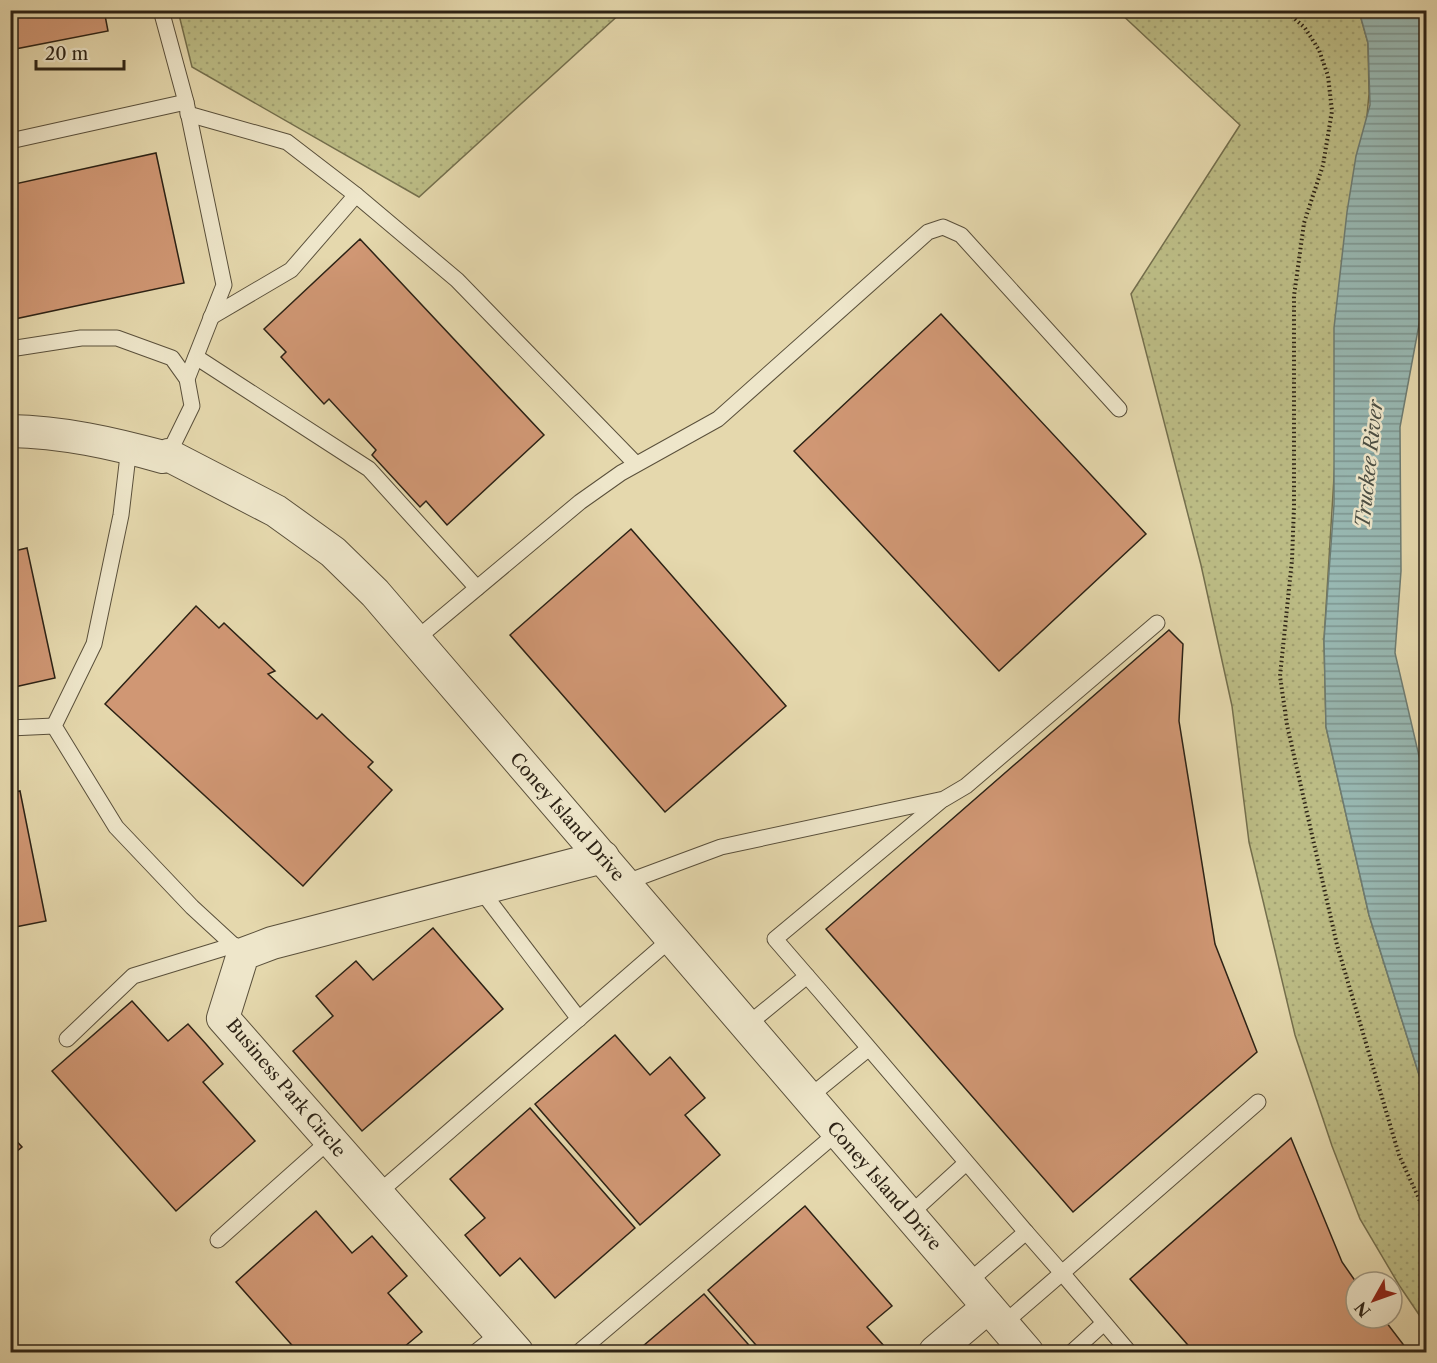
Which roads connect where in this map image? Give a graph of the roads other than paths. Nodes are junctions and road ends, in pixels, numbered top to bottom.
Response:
1 (161, 10) edge
2 (187, 108) junction
3 (10, 141) edge
4 (356, 195) junction
5 (211, 317) junction
6 (10, 349) edge
7 (196, 357) junction
8 (187, 379) junction
9 (1119, 409) dead end
10 (10, 431) edge
11 (129, 447) junction
12 (168, 455) junction
13 (636, 464) junction
14 (477, 588) junction
15 (1157, 623) dead end
16 (415, 640) junction
17 (54, 726) junction
18 (10, 728) edge
19 (944, 799) junction
20 (603, 858) junction
21 (624, 883) junction
22 (480, 889) junction
23 (672, 939) junction
24 (239, 950) junction
25 (807, 976) junction
26 (579, 1019) junction
27 (746, 1026) junction
28 (67, 1039) dead end
29 (868, 1049) junction
30 (808, 1098) junction
31 (1258, 1102) dead end
32 (838, 1132) junction
33 (330, 1140) junction
34 (966, 1163) junction
35 (377, 1194) junction
36 (909, 1215) junction
37 (1026, 1232) junction
38 (218, 1240) dead end
39 (1062, 1273) junction
40 (967, 1283) junction
41 (995, 1316) junction
42 (1104, 1323) junction
43 (508, 1343) edge
44 (476, 1353) edge
45 (579, 1353) edge
46 (935, 1353) edge
47 (1027, 1353) edge
48 (1072, 1353) edge
49 (1129, 1353) edge

1 - 2 lane
2 - 3 lane
2 - 4 lane
2 - 5 lane
4 - 5 lane
4 - 13 lane
5 - 7 lane
6 - 8 lane
7 - 8 lane
7 - 14 lane
8 - 12 lane
9 - 13 lane
10 - 11 street, Coney Island Drive
11 - 12 street, Coney Island Drive
11 - 17 lane
12 - 16 street, Coney Island Drive
13 - 14 lane
14 - 16 lane
15 - 19 lane
16 - 20 street, Coney Island Drive
17 - 18 lane
17 - 24 lane
19 - 21 lane
19 - 25 lane
20 - 21 street, Coney Island Drive
20 - 22 street
21 - 23 street, Coney Island Drive
22 - 24 street
22 - 26 lane
23 - 26 lane
23 - 27 street, Coney Island Drive
24 - 28 lane
24 - 33 street, Business Park Circle
25 - 27 lane
25 - 29 lane
26 - 35 lane
27 - 30 street, Coney Island Drive
29 - 30 lane
29 - 34 lane
30 - 32 street, Coney Island Drive
31 - 39 lane
32 - 36 street, Coney Island Drive
32 - 45 lane
33 - 35 street, Business Park Circle
33 - 38 lane
34 - 36 lane
34 - 37 lane
35 - 43 street, Business Park Circle
36 - 40 street, Coney Island Drive
37 - 39 lane
37 - 40 lane
39 - 41 lane
39 - 42 lane
40 - 41 street, Coney Island Drive
41 - 46 street
41 - 47 street, Coney Island Drive
42 - 48 lane
42 - 49 lane
43 - 44 lane

